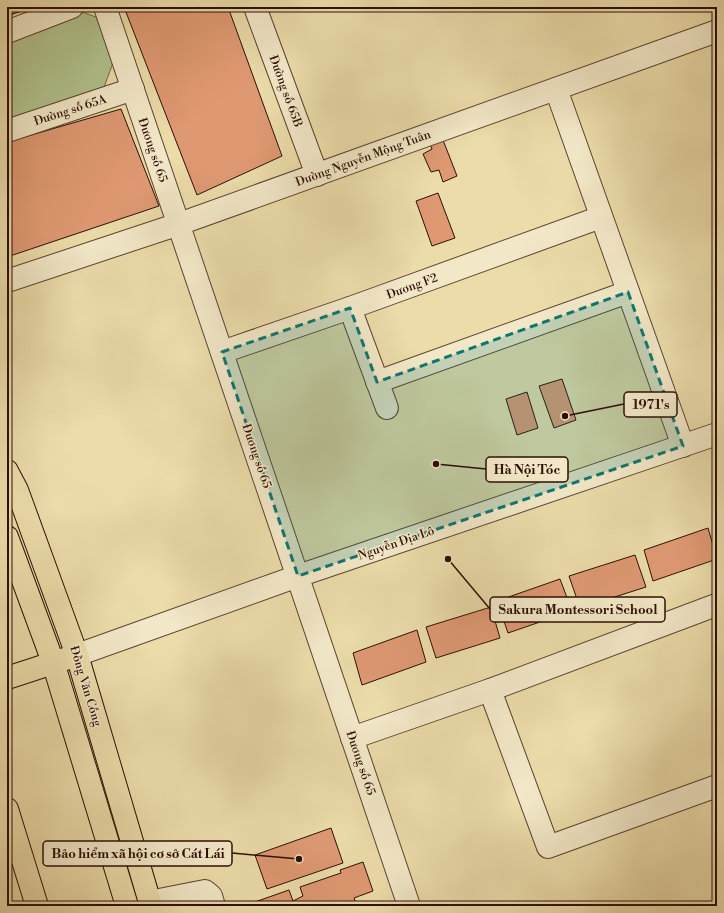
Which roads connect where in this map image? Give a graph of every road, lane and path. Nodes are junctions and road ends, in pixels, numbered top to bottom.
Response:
1 (72, 7) edge
2 (105, 7) edge
3 (255, 7) edge
4 (717, 31) edge
5 (7, 32) edge
6 (133, 89) junction
7 (556, 89) junction
8 (7, 131) edge
9 (317, 175) junction
10 (602, 217) junction
11 (178, 224) junction
12 (7, 281) edge
13 (628, 292) junction
14 (350, 308) junction
15 (222, 352) junction
16 (377, 382) junction
17 (387, 408) dead end
18 (717, 434) edge
19 (683, 446) junction
20 (7, 471) edge
21 (7, 537) edge
22 (298, 576) junction
23 (717, 607) edge
24 (77, 655) junction
25 (53, 662) junction
26 (7, 678) edge
27 (490, 690) junction
28 (352, 738) junction
29 (717, 786) edge
30 (7, 809) edge
31 (144, 905) edge
32 (37, 906) edge
33 (127, 906) edge
34 (214, 906) edge
35 (409, 906) edge

1 - 5 street
2 - 6 street, Đương số 65
3 - 9 street, Đường số 65B
4 - 7 street, Đường Nguyễn Mộng Tuân
6 - 8 street, Đường số 65A
6 - 11 street, Đương số 65
7 - 9 street, Đường Nguyễn Mộng Tuân
7 - 10 street
9 - 11 street, Đường Nguyễn Mộng Tuân
10 - 13 street
10 - 14 street, Đương F2
11 - 12 street, Đường Nguyễn Mộng Tuân
11 - 15 street, Đương số 65
13 - 16 street
13 - 19 street
14 - 15 street, Đương F2
14 - 16 street
15 - 22 street, Đương số 65
16 - 17 street
18 - 19 street, Nguyễn Địa Lô
19 - 22 street, Nguyễn Địa Lô
20 - 24 main road, Đồng Văn Cống
21 - 25 main road, Đồng Văn Cống
22 - 24 street, Nguyễn Địa Lô
22 - 28 street, Đương số 65
23 - 27 street
24 - 25 main road
24 - 31 main road, Đồng Văn Cống
25 - 26 main road
25 - 33 main road, Đồng Văn Cống
27 - 28 street
27 - 29 street
28 - 35 street, Đương số 65
30 - 32 main road
31 - 34 street

